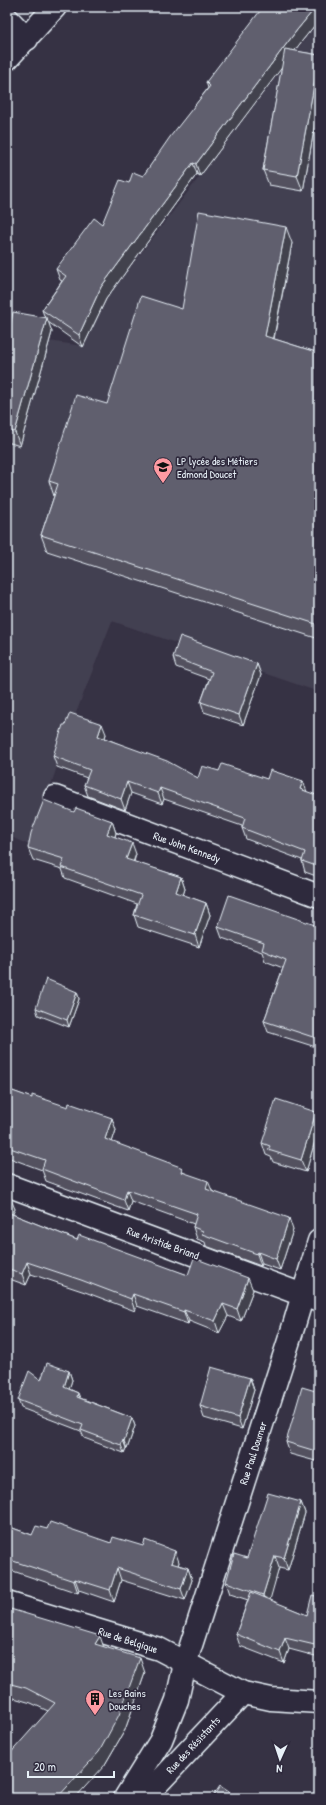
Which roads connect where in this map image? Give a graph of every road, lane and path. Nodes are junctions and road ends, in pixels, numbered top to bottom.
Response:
1 (55, 7) edge
2 (7, 18) edge
3 (26, 39) junction
4 (7, 59) edge
5 (55, 797) dead end
6 (319, 896) edge
7 (7, 1185) edge
8 (319, 1241) edge
9 (311, 1298) edge
10 (7, 1603) edge
11 (185, 1664) junction
12 (243, 1694) junction
13 (319, 1702) edge
14 (124, 1798) edge
15 (144, 1798) edge

1 - 3 street
2 - 3 street
3 - 4 street
5 - 6 street, Rue John Kennedy
7 - 9 street, Rue Aristide Briand
8 - 9 street, Rue Paul Doumer
9 - 11 street, Rue Paul Doumer
10 - 11 street, Rue de Belgique
11 - 12 street, Rue de Belgique
11 - 14 street, Rue des Résistants
12 - 13 street, Rue de Belgique
12 - 15 street, Rue des Résistants

